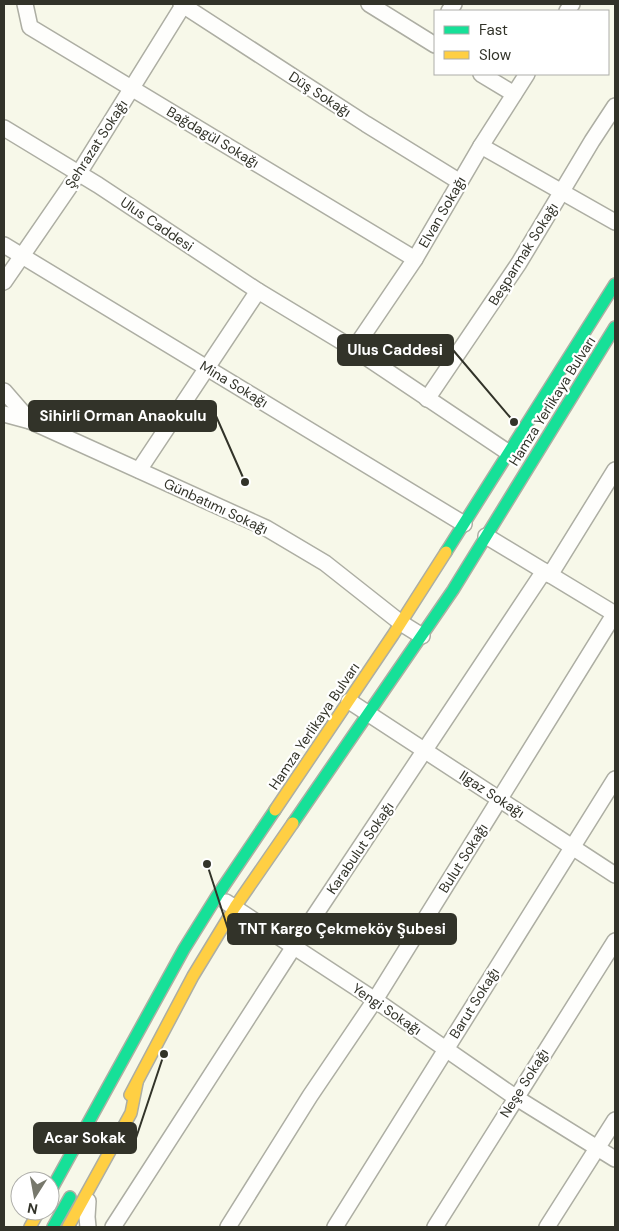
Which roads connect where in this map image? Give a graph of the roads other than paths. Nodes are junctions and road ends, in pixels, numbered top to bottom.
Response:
1 (25, 4) edge
2 (183, 4) edge
3 (369, 4) edge
4 (433, 40) edge
5 (483, 75) edge
6 (526, 75) edge
7 (132, 88) junction
8 (514, 94) junction
9 (615, 106) edge
10 (4, 128) edge
11 (481, 146) junction
12 (79, 173) junction
13 (460, 182) junction
14 (561, 192) junction
15 (615, 222) edge
16 (4, 245) edge
17 (22, 255) junction
18 (415, 259) junction
19 (4, 282) edge
20 (615, 284) edge
21 (258, 291) junction
22 (591, 324) junction
23 (614, 332) edge
24 (354, 349) junction
25 (207, 368) junction
26 (4, 391) edge
27 (427, 399) junction
28 (4, 414) edge
29 (30, 422) junction
30 (510, 453) junction
31 (139, 470) junction
32 (615, 470) edge
33 (464, 524) junction
34 (486, 536) junction
35 (547, 573) junction
36 (615, 614) edge
37 (401, 623) junction
38 (422, 636) junction
39 (348, 701) junction
40 (369, 714) junction
41 (424, 750) junction
42 (615, 779) edge
43 (500, 800) junction
44 (573, 847) junction
45 (615, 875) edge
46 (217, 896) junction
47 (235, 908) junction
48 (615, 941) edge
49 (293, 948) junction
50 (375, 1000) junction
51 (445, 1049) junction
52 (136, 1083) junction
53 (516, 1097) junction
54 (615, 1120) edge
55 (597, 1148) junction
56 (615, 1159) edge
57 (92, 1160) dead end
58 (60, 1174) edge
59 (85, 1184) junction
60 (52, 1227) edge
61 (68, 1227) edge
62 (88, 1227) edge
63 (113, 1227) edge
64 (228, 1227) edge
65 (335, 1227) edge
66 (435, 1227) edge
67 (547, 1227) edge

1 - 7 street, Bağdagül Sokağı
2 - 7 street, Şehrazat Sokağı
2 - 13 street, Düş Sokağı
3 - 4 street
5 - 8 street
6 - 8 street, Elvan Sokağı
7 - 12 street, Şehrazat Sokağı
7 - 18 street, Bağdagül Sokağı
8 - 11 street, Elvan Sokağı
9 - 14 street, Beşparmak Sokağı
10 - 12 street, Ulus Caddesi
11 - 13 street, Elvan Sokağı
11 - 14 street
12 - 17 street, Şehrazat Sokağı
12 - 21 street, Ulus Caddesi
13 - 18 street, Elvan Sokağı
14 - 15 street
14 - 27 street, Beşparmak Sokağı
16 - 17 street, Mina Sokağı
17 - 19 street, Şehrazat Sokağı
17 - 25 street, Mina Sokağı
18 - 24 street, Elvan Sokağı
20 - 22 main road, Hamza Yerlikaya Bulvarı
21 - 24 street, Ulus Caddesi
21 - 25 street
22 - 23 street
22 - 30 main road, Hamza Yerlikaya Bulvarı
23 - 34 main road, Hamza Yerlikaya Bulvarı
24 - 27 street, Ulus Caddesi
25 - 31 street
25 - 33 street, Mina Sokağı
26 - 29 street, Günbatımı Sokağı
27 - 30 street, Ulus Caddesi
28 - 29 street
29 - 31 street, Günbatımı Sokağı
30 - 33 main road, Hamza Yerlikaya Bulvarı
31 - 37 street, Günbatımı Sokağı
32 - 35 street, Karabulut Sokağı
33 - 37 main road, Hamza Yerlikaya Bulvarı
34 - 35 street
34 - 38 main road, Hamza Yerlikaya Bulvarı
35 - 36 street
35 - 41 street, Karabulut Sokağı
36 - 43 street, Bulut Sokağı
37 - 38 street, Günbatımı Sokağı
37 - 39 main road, Hamza Yerlikaya Bulvarı
38 - 40 main road, Hamza Yerlikaya Bulvarı
39 - 40 street, Ilgaz Sokağı
39 - 46 main road, Hamza Yerlikaya Bulvarı
40 - 41 street, Ilgaz Sokağı
40 - 47 main road, Hamza Yerlikaya Bulvarı
41 - 43 street, Ilgaz Sokağı
41 - 49 street, Karabulut Sokağı
42 - 44 street, Barut Sokağı
43 - 44 street, Ilgaz Sokağı
43 - 50 street, Bulut Sokağı
44 - 45 street, Ilgaz Sokağı
44 - 51 street, Barut Sokağı
46 - 47 street, Yengi Sokağı
46 - 58 main road, Hamza Yerlikaya Bulvarı
47 - 49 street, Yengi Sokağı
47 - 52 main road, Hamza Yerlikaya Bulvarı
48 - 53 street, Neşe Sokağı
49 - 50 street, Yengi Sokağı
49 - 63 street, Karabulut Sokağı
50 - 51 street, Yengi Sokağı
50 - 64 street, Bulut Sokağı
51 - 53 street, Yengi Sokağı
51 - 65 street, Barut Sokağı
52 - 57 main road, Hamza Yerlikaya Bulvarı
52 - 59 main road
53 - 55 street, Yengi Sokağı
53 - 66 street, Neşe Sokağı
54 - 55 street
55 - 56 street, Yengi Sokağı
55 - 67 street
59 - 60 main road
59 - 61 main road
59 - 62 street

